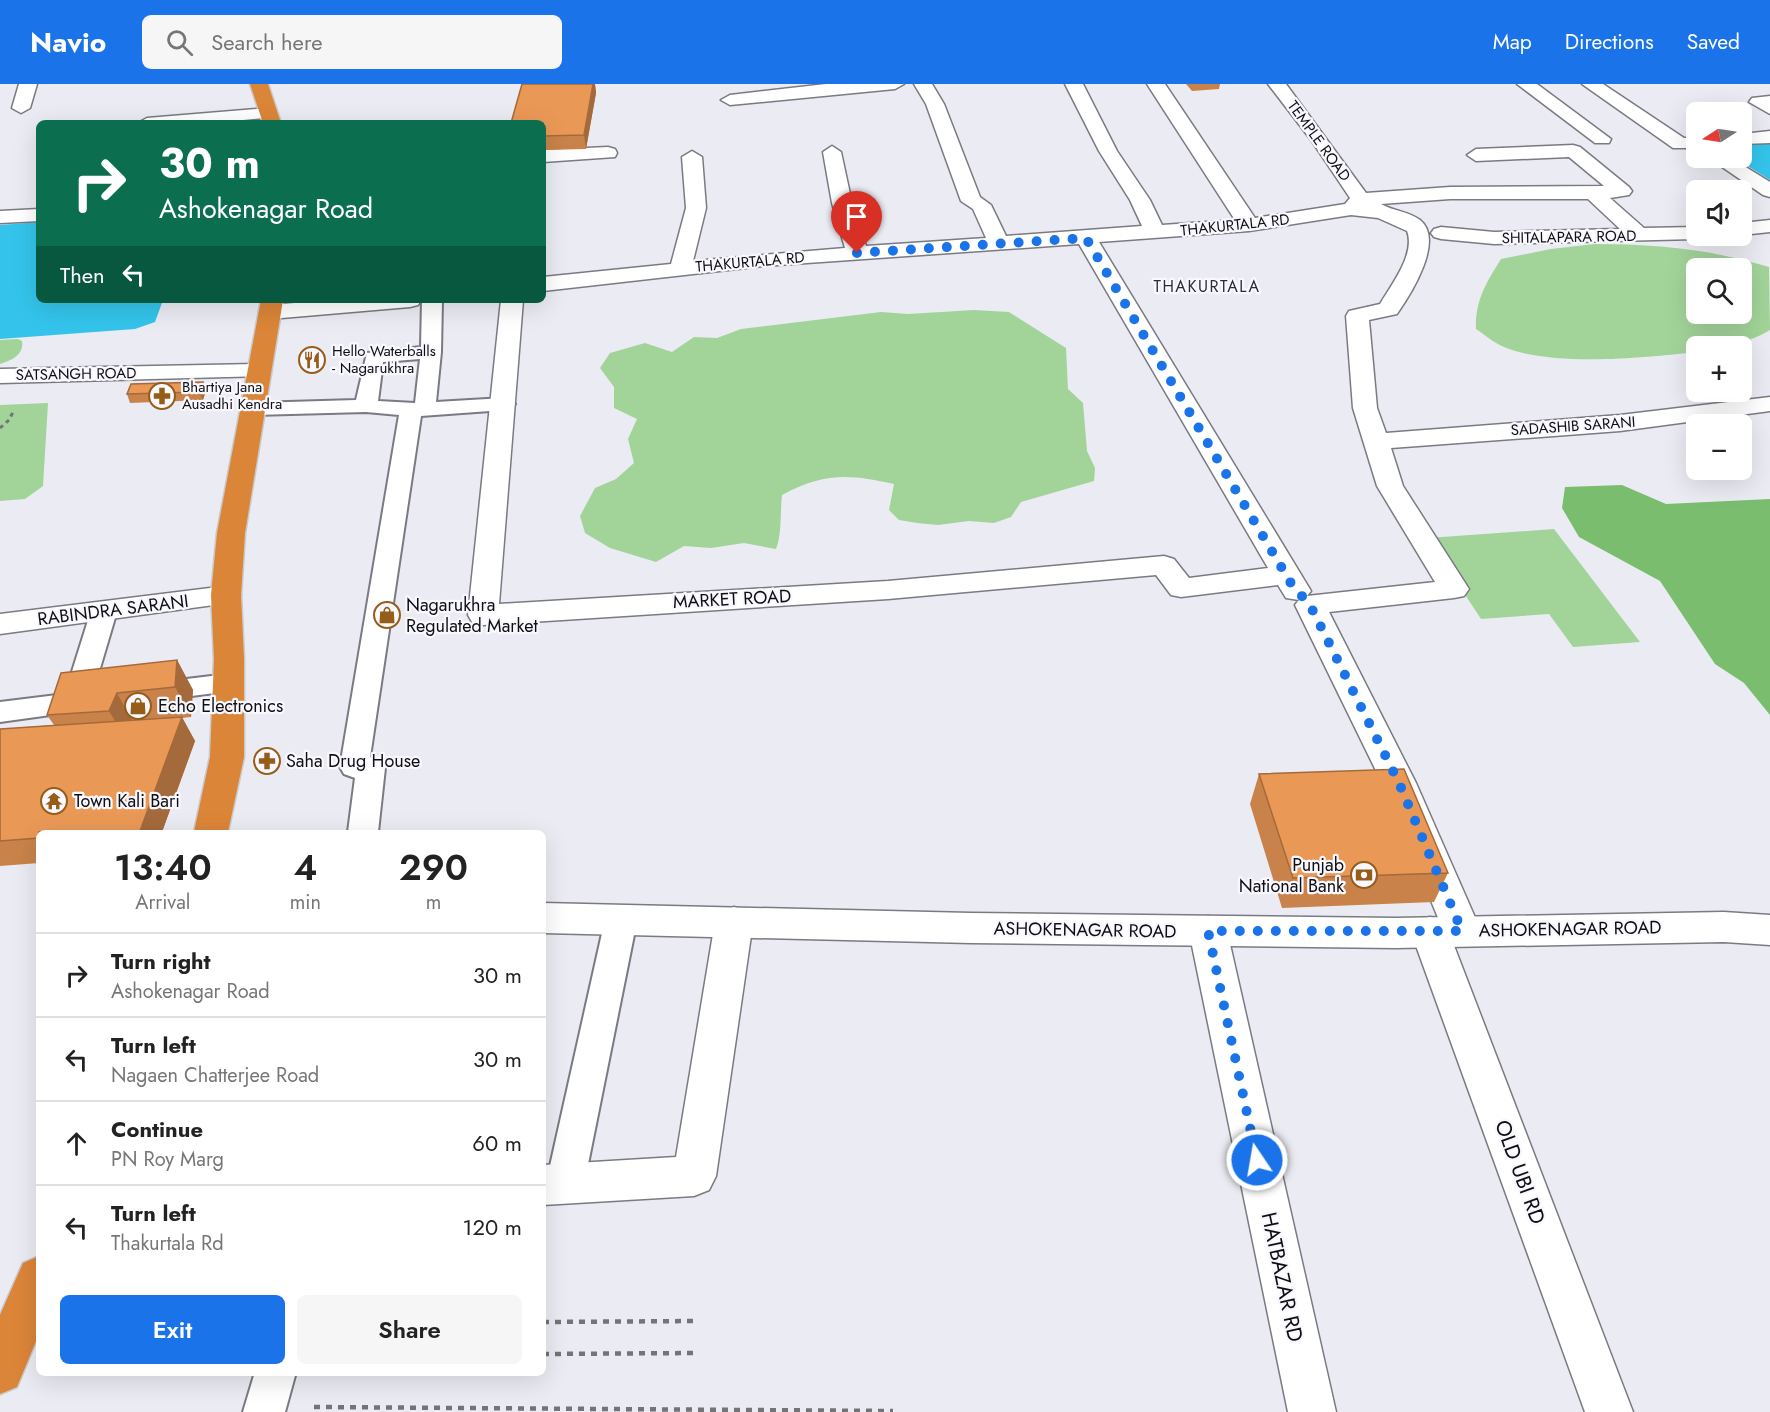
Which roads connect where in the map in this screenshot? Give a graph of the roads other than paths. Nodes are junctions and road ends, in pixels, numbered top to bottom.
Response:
1 (28, 84) edge
2 (259, 84) edge
3 (895, 84) edge
4 (923, 84) edge
5 (1074, 84) edge
6 (1156, 84) edge
7 (1277, 84) edge
8 (1526, 84) edge
9 (1591, 84) edge
10 (845, 86) edge
11 (730, 100) dead end
12 (1770, 101) edge
13 (21, 108) dead end
14 (1770, 109) edge
15 (270, 118) edge
16 (221, 120) edge
17 (1770, 137) edge
18 (1752, 138) edge
19 (1686, 144) edge
20 (1574, 151) junction
21 (832, 152) dead end
22 (608, 153) dead end
23 (1476, 155) dead end
24 (692, 157) dead end
25 (546, 161) edge
26 (1734, 168) edge
27 (1770, 191) edge
28 (1593, 193) junction
29 (1364, 206) junction
30 (36, 214) edge
31 (0, 217) edge
32 (1249, 225) junction
33 (1424, 231) junction
34 (1156, 233) junction
35 (1686, 234) edge
36 (1639, 236) junction
37 (1086, 238) junction
38 (999, 244) junction
39 (857, 253) junction
40 (681, 267) junction
41 (546, 284) edge
42 (340, 303) edge
43 (432, 303) edge
44 (512, 303) edge
45 (271, 306) edge
46 (431, 352) junction
47 (259, 371) junction
48 (0, 376) edge
49 (504, 404) junction
50 (1770, 404) edge
51 (366, 406) junction
52 (253, 409) junction
53 (418, 409) junction
54 (1376, 441) junction
55 (1286, 575) junction
56 (226, 595) junction
57 (1310, 605) junction
58 (104, 611) junction
59 (0, 624) edge
60 (228, 683) junction
61 (76, 702) junction
62 (0, 712) edge
63 (67, 735) edge
64 (211, 830) edge
65 (363, 830) edge
66 (546, 918) edge
67 (621, 920) junction
68 (734, 922) junction
69 (1770, 930) edge
70 (1208, 931) junction
71 (1446, 932) junction
72 (554, 1184) edge
73 (36, 1286) edge
74 (0, 1370) edge
75 (1311, 1412) edge
76 (1609, 1412) edge

1 - 13 street
2 - 15 highway
3 - 10 street
4 - 38 street
5 - 34 street
6 - 32 street
7 - 29 street, TEMPLE ROAD
8 - 20 street
9 - 19 street
10 - 11 street
12 - 14 street
15 - 16 street
17 - 18 street
20 - 23 street
20 - 28 street, THAKURTALA RD
21 - 39 street
22 - 25 street
24 - 40 street
26 - 27 street
28 - 29 street, THAKURTALA RD
28 - 36 street
29 - 32 street, THAKURTALA RD
29 - 33 street, SHITALAPARA ROAD
30 - 31 street
32 - 34 street, THAKURTALA RD
33 - 36 street, SHITALAPARA ROAD
33 - 54 street
34 - 37 street, THAKURTALA RD
35 - 36 street, SHITALAPARA ROAD
37 - 38 street, THAKURTALA RD
37 - 55 street, OLD UBI RD
38 - 39 street, THAKURTALA RD
39 - 40 street, THAKURTALA RD
40 - 41 street, THAKURTALA RD
42 - 45 street
43 - 46 lane
44 - 49 street, MARKET ROAD
45 - 47 highway
46 - 51 lane
46 - 53 lane
47 - 48 street, SATSANGH ROAD
47 - 52 highway
49 - 53 lane
49 - 55 street, MARKET ROAD
50 - 54 street, SADASHIB SARANI
51 - 52 lane
51 - 53 lane
52 - 56 highway
53 - 65 lane
54 - 57 street
55 - 57 street, OLD UBI RD
56 - 58 street, RABINDRA SARANI
56 - 60 highway
57 - 71 street, OLD UBI RD
58 - 59 street, RABINDRA SARANI
58 - 61 lane
60 - 61 lane
60 - 64 highway
61 - 62 lane
61 - 63 lane
66 - 67 street, ASHOKENAGAR ROAD
67 - 68 street, ASHOKENAGAR ROAD
67 - 72 lane
68 - 70 street, ASHOKENAGAR ROAD
68 - 72 street
69 - 71 street, ASHOKENAGAR ROAD
70 - 71 street, ASHOKENAGAR ROAD
70 - 75 street, HATBAZAR RD
71 - 76 street, OLD UBI RD
73 - 74 highway

